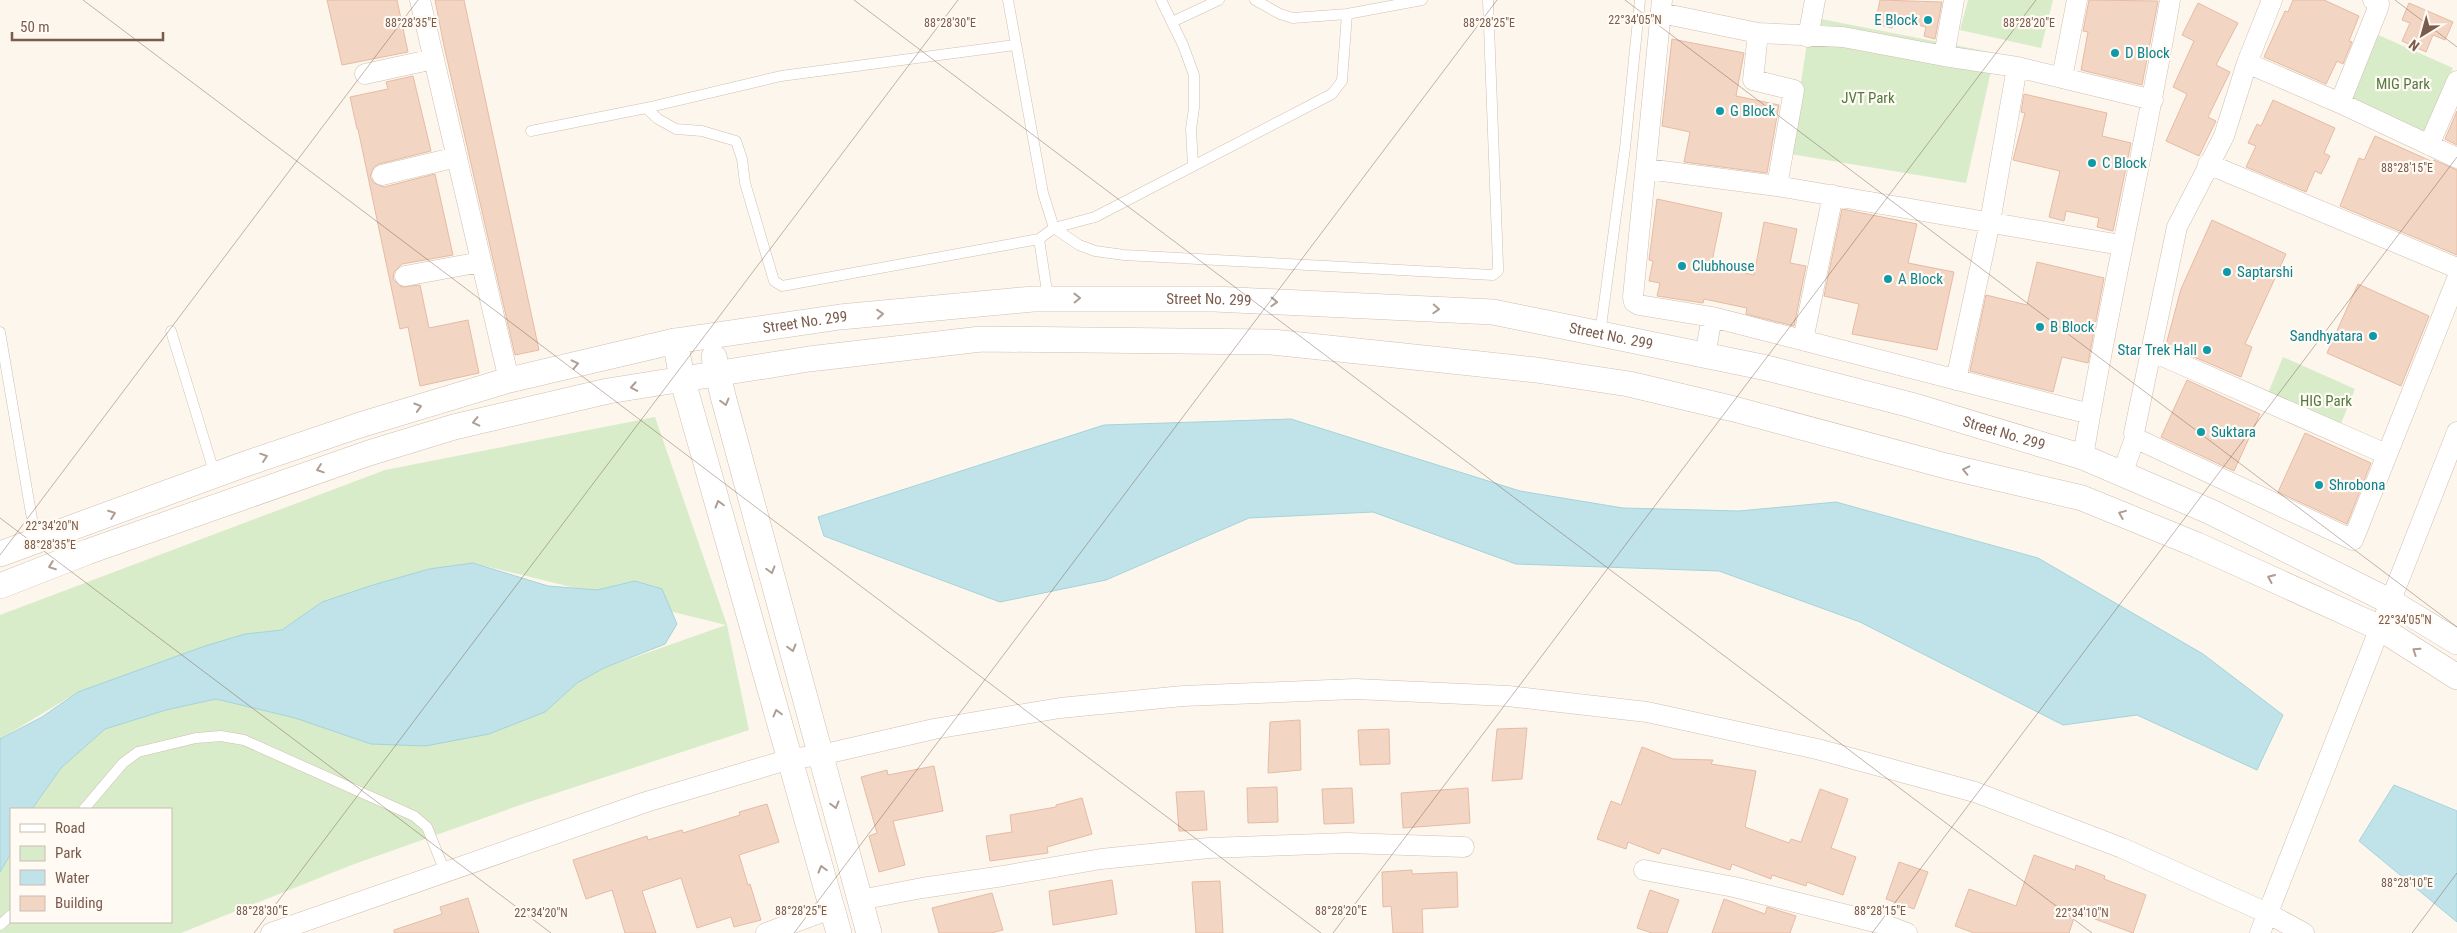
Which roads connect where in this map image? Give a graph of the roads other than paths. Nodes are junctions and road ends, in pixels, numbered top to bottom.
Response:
1 (420, 0) edge
2 (1008, 0) edge
3 (1161, 0) edge
4 (1219, 0) edge
5 (1255, 0) edge
6 (1422, 0) edge
7 (1488, 0) edge
8 (1640, 0) edge
9 (1816, 0) edge
10 (1954, 0) edge
11 (2077, 0) edge
12 (2170, 0) edge
13 (2272, 0) edge
14 (2374, 0) edge
15 (1662, 6) edge
16 (1347, 14) junction
17 (1172, 22) junction
18 (1758, 33) junction
19 (1808, 37) junction
20 (1015, 46) junction
21 (1944, 56) junction
22 (434, 59) junction
23 (2247, 63) junction
24 (2017, 67) junction
25 (365, 74) dead end
26 (2062, 78) junction
27 (2457, 81) edge
28 (2153, 100) junction
29 (2340, 103) junction
30 (646, 108) junction
31 (531, 131) dead end
32 (2429, 145) junction
33 (457, 157) junction
34 (2457, 158) edge
35 (2208, 164) junction
36 (1193, 166) junction
37 (1646, 169) junction
38 (382, 175) dead end
39 (1777, 186) junction
40 (1833, 195) junction
41 (1990, 222) junction
42 (1054, 228) junction
43 (1039, 239) junction
44 (2121, 245) junction
45 (481, 262) junction
46 (2457, 268) edge
47 (405, 276) dead end
48 (2457, 279) edge
49 (1048, 299) junction
50 (1712, 317) junction
51 (171, 331) dead end
52 (0, 332) edge
53 (1600, 334) junction
54 (710, 337) junction
55 (1803, 340) junction
56 (675, 342) junction
57 (2151, 351) junction
58 (1705, 355) junction
59 (718, 373) junction
60 (682, 378) junction
61 (509, 380) junction
62 (1956, 380) junction
63 (2090, 414) junction
64 (2457, 432) edge
65 (2135, 438) junction
66 (2386, 454) junction
67 (2083, 457) junction
68 (2122, 474) junction
69 (215, 475) junction
70 (33, 542) junction
71 (0, 554) edge
72 (0, 586) edge
73 (2391, 602) junction
74 (2380, 628) junction
75 (2457, 642) edge
76 (2457, 678) edge
77 (821, 755) junction
78 (790, 759) junction
79 (85, 808) edge
80 (1464, 847) dead end
81 (1644, 870) dead end
82 (445, 872) junction
83 (860, 900) junction
84 (833, 908) junction
85 (2267, 913) junction
86 (10, 916) edge
87 (0, 925) edge
88 (271, 933) edge
89 (766, 933) edge
90 (839, 933) edge
91 (869, 933) edge
92 (1908, 933) edge
93 (2260, 933) edge
94 (2304, 933) edge

1 - 22 street
2 - 20 lane
3 - 17 lane
4 - 17 lane
5 - 16 lane
6 - 16 lane
7 - 42 lane
8 - 53 lane
9 - 19 street
10 - 21 street
11 - 26 street
12 - 28 street
13 - 23 street
14 - 29 street
15 - 18 street
15 - 37 street
16 - 36 lane
17 - 36 lane
18 - 19 street
18 - 39 street
19 - 21 street
20 - 30 lane
20 - 42 lane
21 - 24 street
22 - 25 street
22 - 33 street
23 - 29 street
23 - 35 street
24 - 26 street
24 - 41 street
26 - 28 street
27 - 32 street
28 - 44 street
29 - 32 street
30 - 31 lane
30 - 43 lane
32 - 34 street
33 - 38 street
33 - 45 street
35 - 46 street
35 - 57 street
36 - 42 lane
37 - 39 street
37 - 50 street
39 - 40 street
40 - 41 street
40 - 55 street
41 - 44 street
41 - 62 street
42 - 43 lane
43 - 49 lane
44 - 63 street
45 - 47 street
45 - 61 street
48 - 66 street
49 -> 53 street, Street No. 299
54 -> 49 street, Street No. 299
50 - 55 street
50 - 58 street
51 - 69 lane
52 - 70 lane
53 - 58 street, Street No. 299
54 - 56 street, Street No. 299
54 - 59 street
55 - 62 street
56 - 60 street
61 -> 56 street, Street No. 299
57 - 65 street
57 - 66 street
58 - 67 street, Street No. 299
59 - 60 street
74 -> 59 street
59 -> 77 street
60 -> 72 street
78 -> 60 street
69 -> 61 street, Street No. 299
62 - 63 street
63 - 67 street
64 - 73 street
65 - 66 street
65 - 68 street
67 - 68 street, Street No. 299
68 - 73 street, Street No. 299
70 -> 69 street, Street No. 299
70 - 71 street, Street No. 299
73 - 74 street
73 - 75 street, Street No. 299
76 -> 74 street
74 - 85 street
77 - 78 street
77 -> 83 street
77 - 85 street
78 - 82 street
84 -> 78 street
79 - 82 lane
80 - 83 street
81 - 92 street
82 - 88 street
83 - 91 street
84 - 89 street
84 - 90 street
85 - 93 street
85 - 94 street
86 - 87 lane

